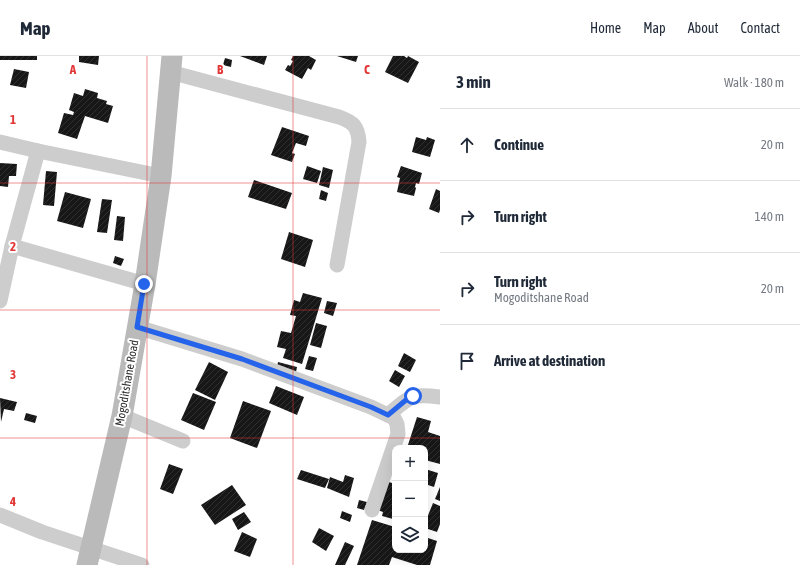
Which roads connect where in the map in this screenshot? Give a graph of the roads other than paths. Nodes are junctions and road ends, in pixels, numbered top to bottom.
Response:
1 (171, 64) edge
2 (0, 142) edge
3 (38, 152) junction
4 (161, 176) junction
5 (12, 246) junction
6 (337, 265) dead end
7 (144, 284) junction
8 (0, 301) edge
9 (137, 327) junction
10 (440, 397) edge
11 (388, 415) junction
12 (122, 416) junction
13 (183, 441) dead end
14 (372, 510) dead end
15 (0, 515) edge
16 (90, 556) edge
17 (142, 565) edge

1 - 4 main road, Mogoditshane Road
1 - 6 street
2 - 3 street
3 - 4 street
3 - 5 street
4 - 7 main road, Mogoditshane Road
5 - 7 street
5 - 8 street
7 - 9 main road, Mogoditshane Road
9 - 11 street
9 - 12 main road, Mogoditshane Road
10 - 11 street
11 - 14 street
12 - 13 street
12 - 16 main road, Mogoditshane Road
15 - 16 street
16 - 17 street

